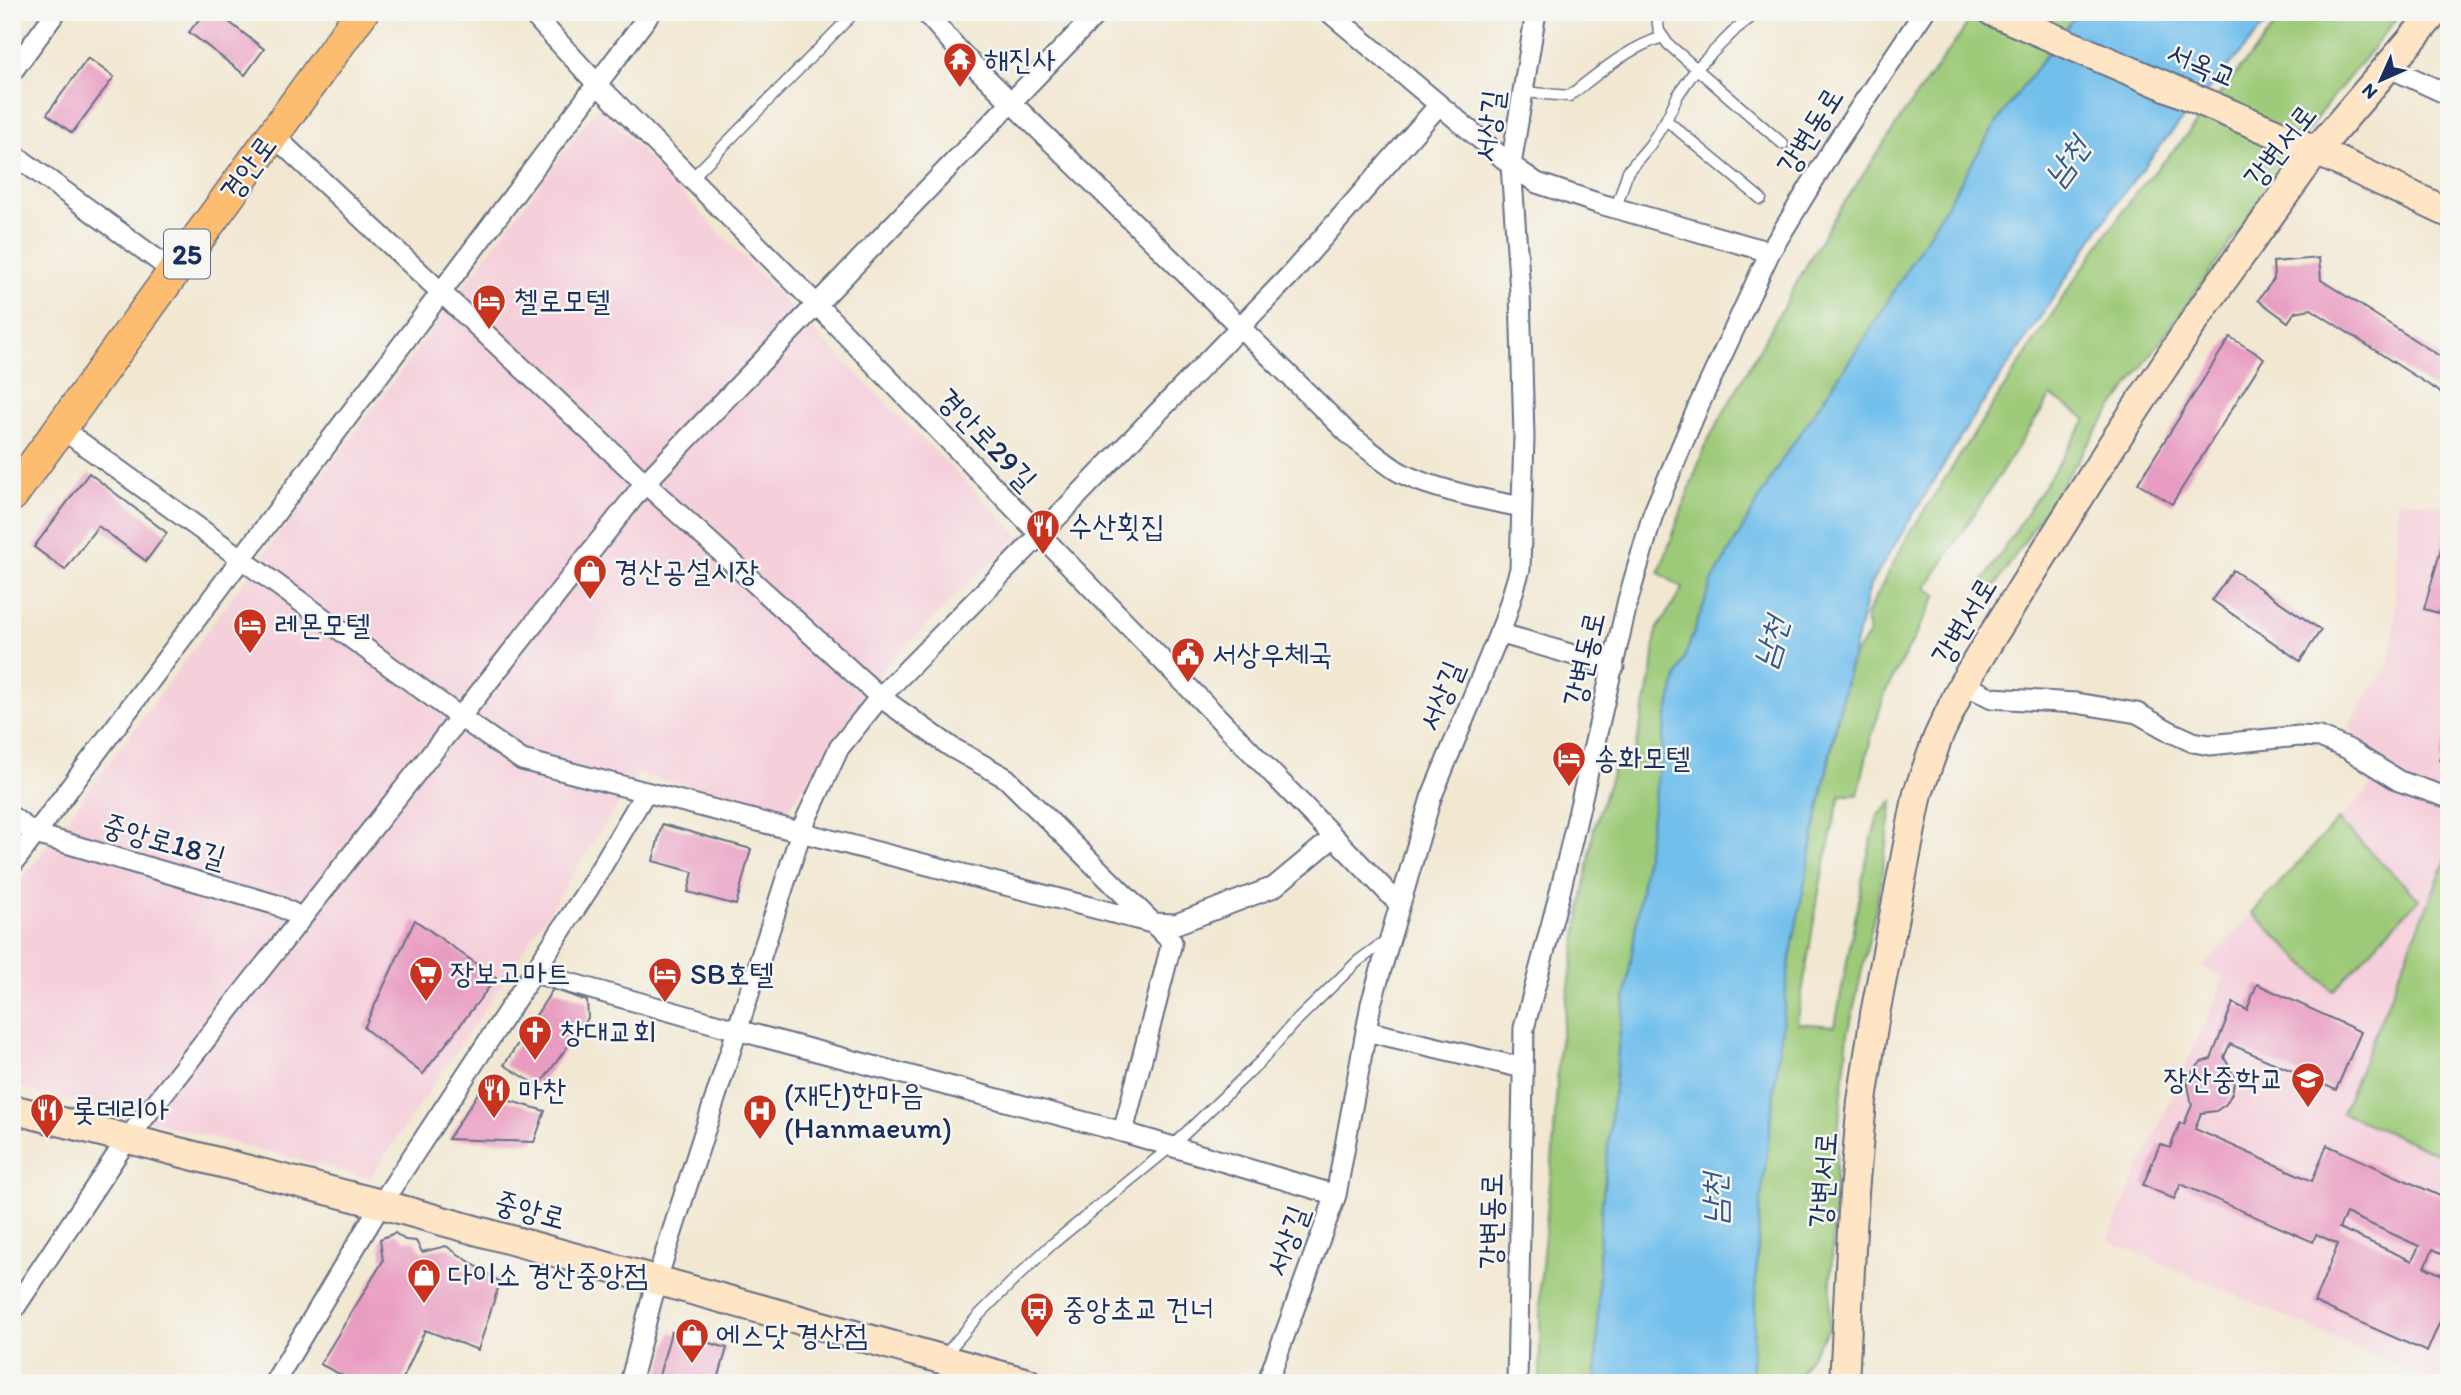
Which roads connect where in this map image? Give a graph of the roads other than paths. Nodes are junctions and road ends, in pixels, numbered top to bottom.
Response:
1 (56, 12) edge
2 (362, 12) edge
3 (531, 12) edge
4 (651, 12) edge
5 (855, 12) edge
6 (925, 12) edge
7 (1098, 12) edge
8 (1329, 12) edge
9 (1536, 12) edge
10 (1656, 12) edge
11 (1758, 12) edge
12 (1924, 12) edge
13 (1993, 12) edge
14 (2435, 12) edge
15 (1663, 37) junction
16 (2388, 67) junction
17 (1696, 69) junction
18 (12, 72) edge
19 (597, 84) junction
20 (1522, 92) junction
21 (2449, 94) edge
22 (1012, 103) junction
23 (1438, 106) junction
24 (1666, 120) junction
25 (273, 135) junction
26 (1783, 144) dead end
27 (2312, 149) junction
28 (12, 153) edge
29 (1511, 165) junction
30 (691, 179) junction
31 (1761, 199) dead end
32 (1616, 208) junction
33 (2449, 213) edge
34 (1770, 252) junction
35 (174, 272) junction
36 (441, 293) junction
37 (817, 305) junction
38 (1240, 326) junction
39 (62, 429) junction
40 (645, 483) junction
41 (12, 495) edge
42 (1522, 507) junction
43 (1040, 536) junction
44 (242, 559) junction
45 (1499, 633) junction
46 (1614, 667) junction
47 (1964, 684) junction
48 (880, 697) junction
49 (460, 718) junction
50 (645, 793) junction
51 (2449, 798) edge
52 (12, 817) edge
53 (801, 832) junction
54 (35, 834) junction
55 (1334, 837) junction
56 (12, 865) edge
57 (1400, 905) junction
58 (302, 918) junction
59 (1152, 923) junction
60 (1391, 937) junction
61 (534, 972) junction
62 (737, 1030) junction
63 (1366, 1031) junction
64 (1523, 1068) junction
65 (12, 1109) edge
66 (1124, 1132) junction
67 (128, 1138) junction
68 (1172, 1146) junction
69 (1336, 1195) junction
70 (381, 1204) junction
71 (657, 1279) junction
72 (12, 1312) edge
73 (942, 1359) junction
74 (274, 1383) edge
75 (630, 1383) edge
76 (1028, 1383) edge
77 (1268, 1383) edge
78 (1517, 1383) edge
79 (1844, 1383) edge

1 - 18 street
2 - 25 main road, 경안로 / 25
3 - 19 street, 경안로29길
4 - 19 street
5 - 30 lane
6 - 22 street
7 - 22 street
8 - 23 street
9 - 20 street, 서상길
10 - 15 lane
11 - 17 lane
12 - 34 street, 강변동로
13 - 27 street, 서옥교
14 - 16 street, 강변서로
15 - 17 lane
15 - 20 lane
16 - 21 street
16 - 27 street, 강변서로
17 - 24 lane
17 - 26 lane
19 - 30 street, 경안로29길
19 - 36 street
20 - 29 street, 서상길
22 - 37 street
22 - 38 street
23 - 29 street
23 - 38 street
24 - 31 lane
24 - 32 lane
25 - 35 main road, 경안로 / 25
25 - 36 street
27 - 33 street, 서옥교
27 - 47 street, 강변서로
28 - 35 street
29 - 32 street
29 - 42 street, 서상길
30 - 37 street, 경안로29길
32 - 34 street
34 - 46 street, 강변동로
35 - 39 main road, 경안로 / 25
36 - 40 street
36 - 44 street
37 - 40 street
37 - 43 street, 경안로29길
38 - 42 street
38 - 43 street
39 - 41 main road, 경안로 / 25
39 - 44 street
40 - 48 street
40 - 49 street
42 - 45 street, 서상길
43 - 48 street
43 - 55 street, 경안로29길
44 - 49 street
44 - 54 street
45 - 46 street
45 - 57 street, 서상길
46 - 64 street, 강변동로
47 - 51 street
47 - 79 street, 강변서로
48 - 53 street
48 - 59 street
49 - 50 street
49 - 58 street
50 - 53 street
50 - 61 street
52 - 54 street, 중앙로18길
53 - 59 street
53 - 62 street
54 - 56 street
54 - 58 street, 중앙로18길
55 - 57 street, 경안로29길
55 - 59 street
57 - 60 street, 서상길
58 - 67 street
59 - 66 street
60 - 63 street, 서상길
60 - 68 lane
61 - 62 street
61 - 70 street
62 - 66 street
62 - 71 street
63 - 64 street
63 - 69 street, 서상길
64 - 78 street, 강변동로
65 - 67 street, 중앙로
66 - 68 street
67 - 70 street, 중앙로
67 - 72 street
68 - 69 street
68 - 73 lane
69 - 77 street, 서상길
70 - 71 street, 중앙로
70 - 74 street
71 - 73 street, 중앙로
71 - 75 street
73 - 76 street, 중앙로

